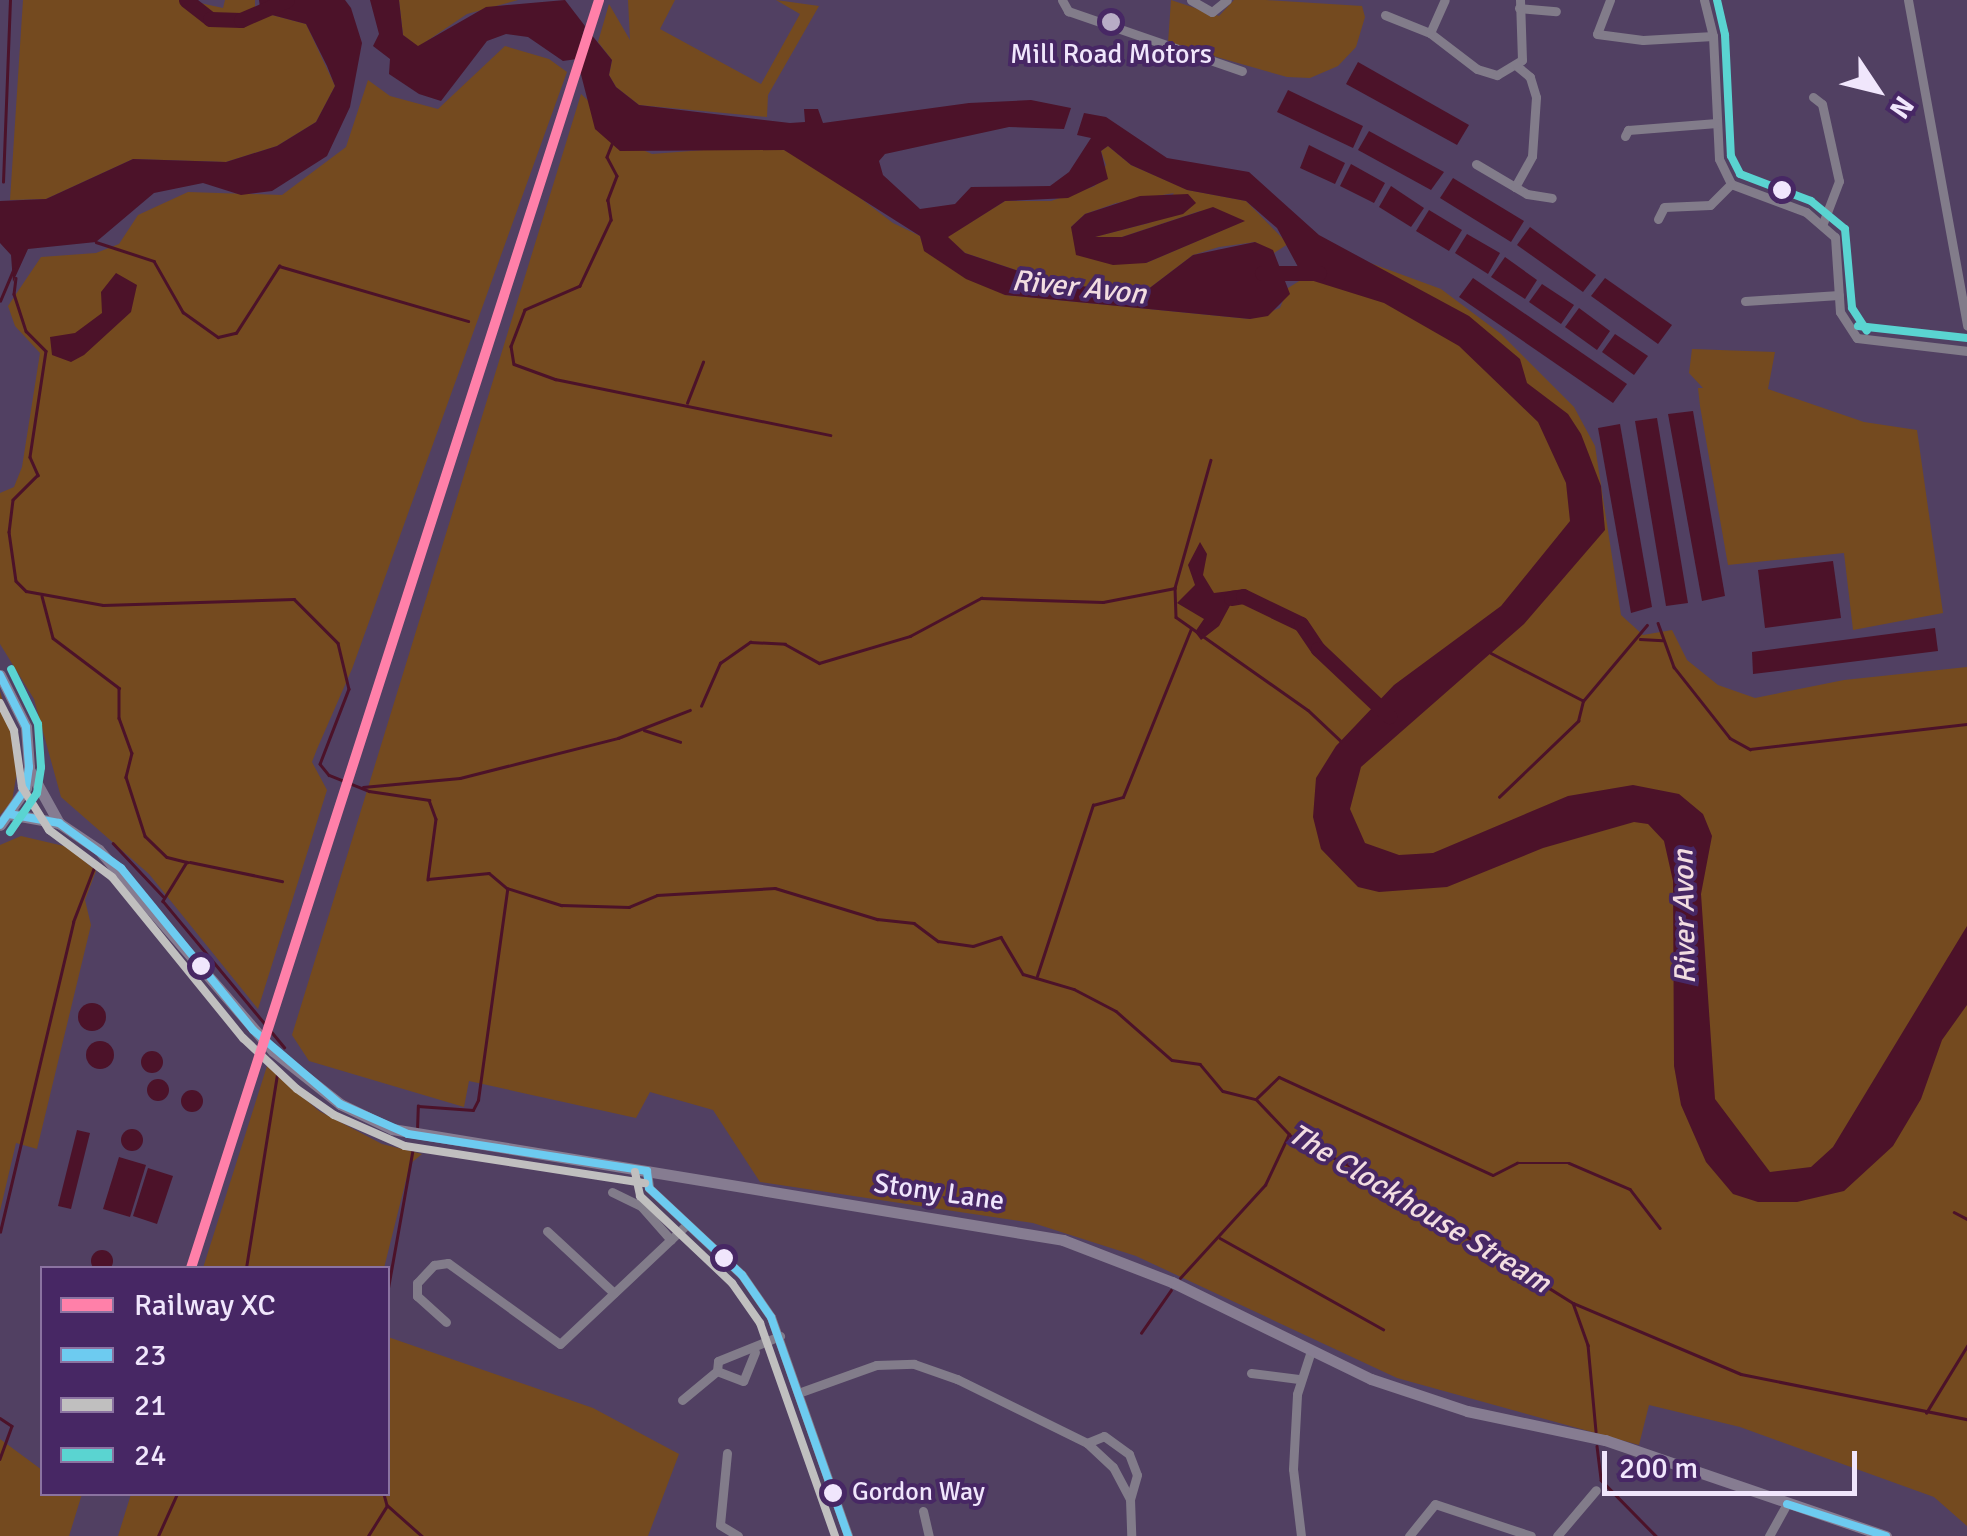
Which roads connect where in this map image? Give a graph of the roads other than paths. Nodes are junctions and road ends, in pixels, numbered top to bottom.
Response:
1 (1062, 0) edge
2 (1191, 0) edge
3 (1228, 0) edge
4 (1445, 0) edge
5 (1610, 0) edge
6 (1704, 0) edge
7 (1908, 0) edge
8 (1520, 4) edge
9 (1556, 11) dead end
10 (1385, 15) dead end
11 (1430, 33) junction
12 (1713, 36) junction
13 (1518, 67) junction
14 (1242, 71) dead end
15 (1813, 97) dead end
16 (1717, 123) junction
17 (1625, 136) dead end
18 (1476, 164) dead end
19 (1732, 184) junction
20 (1516, 187) junction
21 (1552, 198) dead end
22 (1658, 218) dead end
23 (1823, 223) junction
24 (1840, 295) junction
25 (1746, 301) dead end
26 (1967, 326) edge
27 (1967, 351) edge
28 (0, 675) edge
29 (29, 766) junction
30 (9, 814) junction
31 (59, 823) junction
32 (0, 825) edge
33 (647, 1172) junction
34 (612, 1192) dead end
35 (686, 1226) junction
36 (547, 1231) dead end
37 (671, 1240) junction
38 (614, 1293) junction
39 (446, 1322) dead end
40 (780, 1336) junction
41 (1311, 1350) junction
42 (755, 1352) junction
43 (718, 1371) junction
44 (1252, 1372) dead end
45 (1299, 1379) junction
46 (801, 1392) junction
47 (682, 1400) dead end
48 (1087, 1443) junction
49 (728, 1453) dead end
50 (1596, 1490) dead end
51 (1130, 1498) junction
52 (1787, 1504) junction
53 (923, 1511) dead end
54 (1523, 1534) edge
55 (738, 1536) edge
56 (848, 1536) edge
57 (930, 1536) edge
58 (1130, 1536) edge
59 (1301, 1536) edge
60 (1409, 1536) edge
61 (1557, 1536) edge
62 (1768, 1536) edge
63 (1886, 1536) edge

1 - 14 street
2 - 3 street
4 - 11 street
5 - 12 street
6 - 12 street
7 - 26 street
8 - 9 street
8 - 13 street
10 - 11 street
11 - 13 street
12 - 16 street
13 - 20 street
15 - 23 street
16 - 17 street
16 - 19 street
18 - 20 street
19 - 22 street
19 - 23 street
20 - 21 street
23 - 24 street
24 - 25 street
24 - 27 street
28 - 29 main road
29 - 30 main road
29 - 31 main road, Stony Lane
30 - 31 main road, Stony Lane
30 - 32 main road
31 - 33 main road, Stony Lane
33 - 35 street
33 - 41 main road, Stony Lane
34 - 37 street
35 - 37 street
35 - 40 street
36 - 38 street
37 - 38 street
38 - 39 street
40 - 42 street
40 - 46 street
41 - 45 street
41 - 52 main road, Stony Lane
42 - 43 street
42 - 43 street
43 - 47 street
44 - 45 street
45 - 59 street
46 - 48 street
46 - 56 street
48 - 51 street
48 - 51 street
49 - 55 street
50 - 61 street
51 - 58 street
52 - 62 street
52 - 63 main road, Stony Lane
53 - 57 street
54 - 60 street

